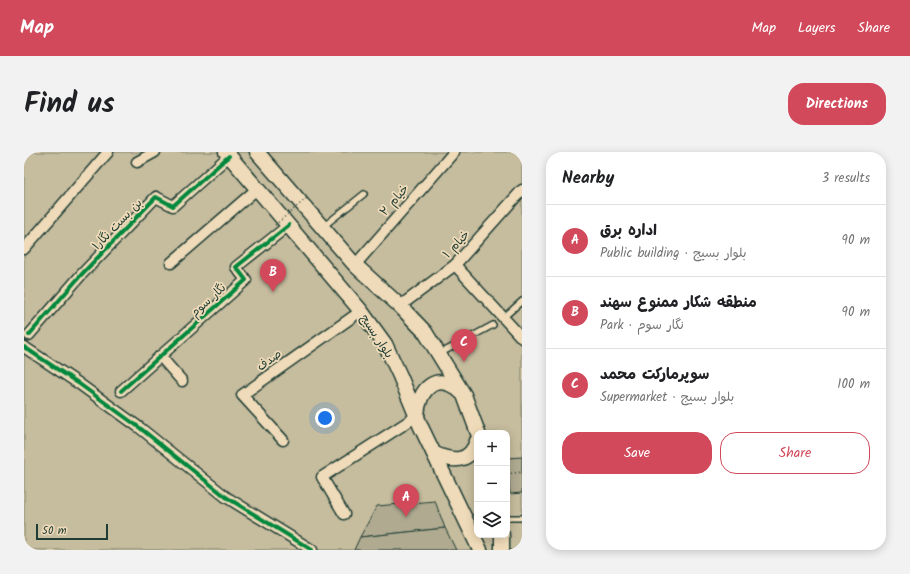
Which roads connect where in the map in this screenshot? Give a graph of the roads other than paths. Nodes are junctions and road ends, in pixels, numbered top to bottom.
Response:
1 (154, 152) edge
2 (257, 152) edge
3 (454, 152) edge
4 (105, 153) edge
5 (227, 154) edge
6 (136, 162) dead end
7 (258, 188) junction
8 (522, 190) edge
9 (364, 194) dead end
10 (289, 224) junction
11 (321, 228) junction
12 (24, 249) edge
13 (171, 263) dead end
14 (354, 265) junction
15 (455, 265) junction
16 (522, 301) edge
17 (400, 306) junction
18 (361, 311) junction
19 (502, 319) junction
20 (493, 325) dead end
21 (29, 335) dead end
22 (522, 338) edge
23 (24, 348) edge
24 (440, 354) junction
25 (160, 356) junction
26 (182, 381) dead end
27 (121, 391) dead end
28 (464, 395) junction
29 (416, 416) junction
30 (477, 430) edge
31 (283, 440) dead end
32 (474, 450) edge
33 (435, 454) junction
34 (344, 514) dead end
35 (510, 518) edge
36 (522, 518) edge
37 (502, 538) edge
38 (312, 550) edge
39 (480, 550) edge
40 (502, 550) edge

1 - 6 street
2 - 11 main road
3 - 14 street, خیام ۲
4 - 12 street
5 - 7 main road, بلوار بسیج
5 - 21 street, بن بست نگار۱
7 - 10 main road, بلوار بسیج
7 - 13 street
8 - 15 street, خیام ۱
9 - 11 lane
10 - 18 main road, بلوار بسیج
10 - 25 street, نگار سوم
11 - 14 main road
14 - 17 main road
15 - 17 street, خیام ۱
15 - 19 street
16 - 19 lane
17 - 24 main road
18 - 29 main road, بلوار بسیج
18 - 31 street, صدف
19 - 22 street
20 - 24 lane
23 - 38 street
24 - 28 main road
25 - 26 street
25 - 27 street, نگار سوم
28 - 29 main road
28 - 30 main road
29 - 33 main road, بلوار بسیج
29 - 34 street
32 - 33 main road
33 - 39 main road, بلوار بسیج
35 - 36 lane
37 - 40 main road

